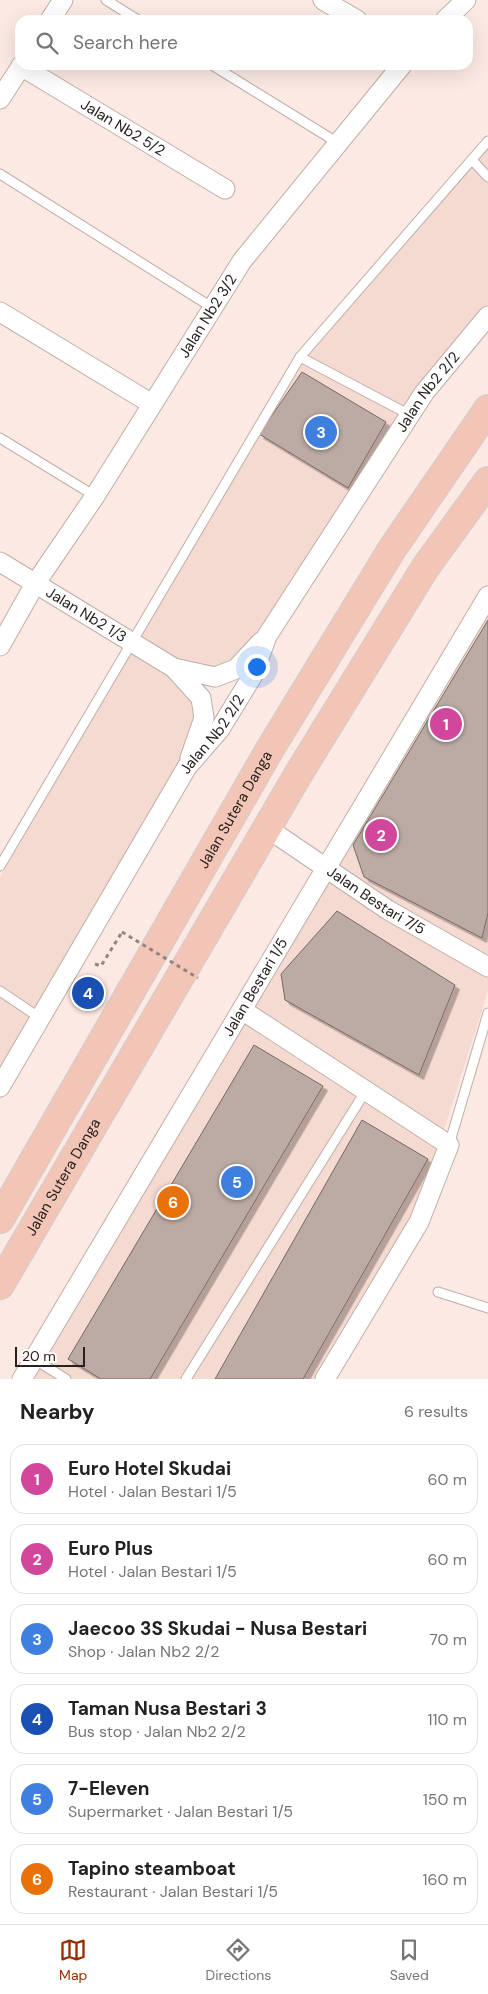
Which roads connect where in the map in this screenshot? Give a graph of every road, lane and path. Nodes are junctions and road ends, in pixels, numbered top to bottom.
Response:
1 (63, 0) edge
2 (106, 0) edge
3 (323, 0) edge
4 (466, 0) edge
5 (53, 15) edge
6 (130, 15) edge
7 (348, 15) edge
8 (450, 15) edge
9 (19, 70) edge
10 (28, 70) edge
11 (220, 70) edge
12 (398, 70) edge
13 (0, 100) edge
14 (488, 141) edge
15 (338, 143) junction
16 (472, 160) junction
17 (0, 174) edge
18 (488, 176) edge
19 (225, 189) dead end
20 (213, 308) junction
21 (0, 312) edge
22 (488, 316) edge
23 (300, 357) junction
24 (152, 404) junction
25 (488, 409) edge
26 (410, 415) junction
27 (0, 438) edge
28 (488, 481) edge
29 (95, 496) junction
30 (0, 562) edge
31 (35, 584) junction
32 (488, 596) edge
33 (267, 636) junction
34 (131, 642) junction
35 (0, 646) edge
36 (174, 668) junction
37 (187, 767) junction
38 (267, 828) junction
39 (0, 866) edge
40 (327, 867) junction
41 (101, 966) dead end
42 (488, 967) edge
43 (198, 978) dead end
44 (0, 992) edge
45 (242, 1010) junction
46 (488, 1013) edge
47 (40, 1018) junction
48 (0, 1087) edge
49 (366, 1092) junction
50 (449, 1146) junction
51 (0, 1218) edge
52 (0, 1285) edge
53 (438, 1292) dead end
54 (488, 1308) edge
55 (34, 1359) junction
56 (22, 1379) edge
57 (66, 1379) edge
58 (186, 1379) edge
59 (325, 1379) edge

1 - 5 street
2 - 6 lane
3 - 7 street
4 - 8 street
9 - 13 street
10 - 19 street, Jalan Nb2 5/2
11 - 15 lane
12 - 15 street, Jalan Nb2 3/2
14 - 16 lane
15 - 20 street, Jalan Nb2 3/2
16 - 18 lane
16 - 23 lane
17 - 20 lane
20 - 24 street, Jalan Nb2 3/2
21 - 24 street
22 - 26 street, Jalan Nb2 2/2
23 - 26 lane
23 - 34 lane
24 - 29 street, Jalan Nb2 3/2
25 - 51 main road, Jalan Sutera Danga
26 - 33 street, Jalan Nb2 2/2
27 - 29 lane
28 - 38 main road, Jalan Sutera Danga
29 - 31 street, Jalan Nb2 3/2
30 - 31 street, Jalan Nb2 1/3
31 - 34 street, Jalan Nb2 1/3
31 - 35 street, Jalan Nb2 3/2
32 - 40 street, Jalan Bestari 1/5
33 - 36 street, Jalan Nb2 1/3
33 - 37 street, Jalan Nb2 2/2
34 - 36 street, Jalan Nb2 1/3
34 - 39 lane
36 - 37 street, Jalan Nb2 1/3
37 - 47 street, Jalan Nb2 2/2
38 - 40 street, Jalan Bestari 7/5
38 - 52 main road, Jalan Sutera Danga
40 - 42 street, Jalan Bestari 7/5
40 - 45 street, Jalan Bestari 1/5
41 - 43 path, bridge
44 - 47 lane
45 - 49 street
45 - 55 street, Jalan Bestari 1/5
46 - 50 lane
47 - 48 street, Jalan Nb2 2/2
49 - 50 street
49 - 58 lane
50 - 59 street
53 - 54 lane
55 - 56 street, Jalan Bestari 1/5
55 - 57 lane

